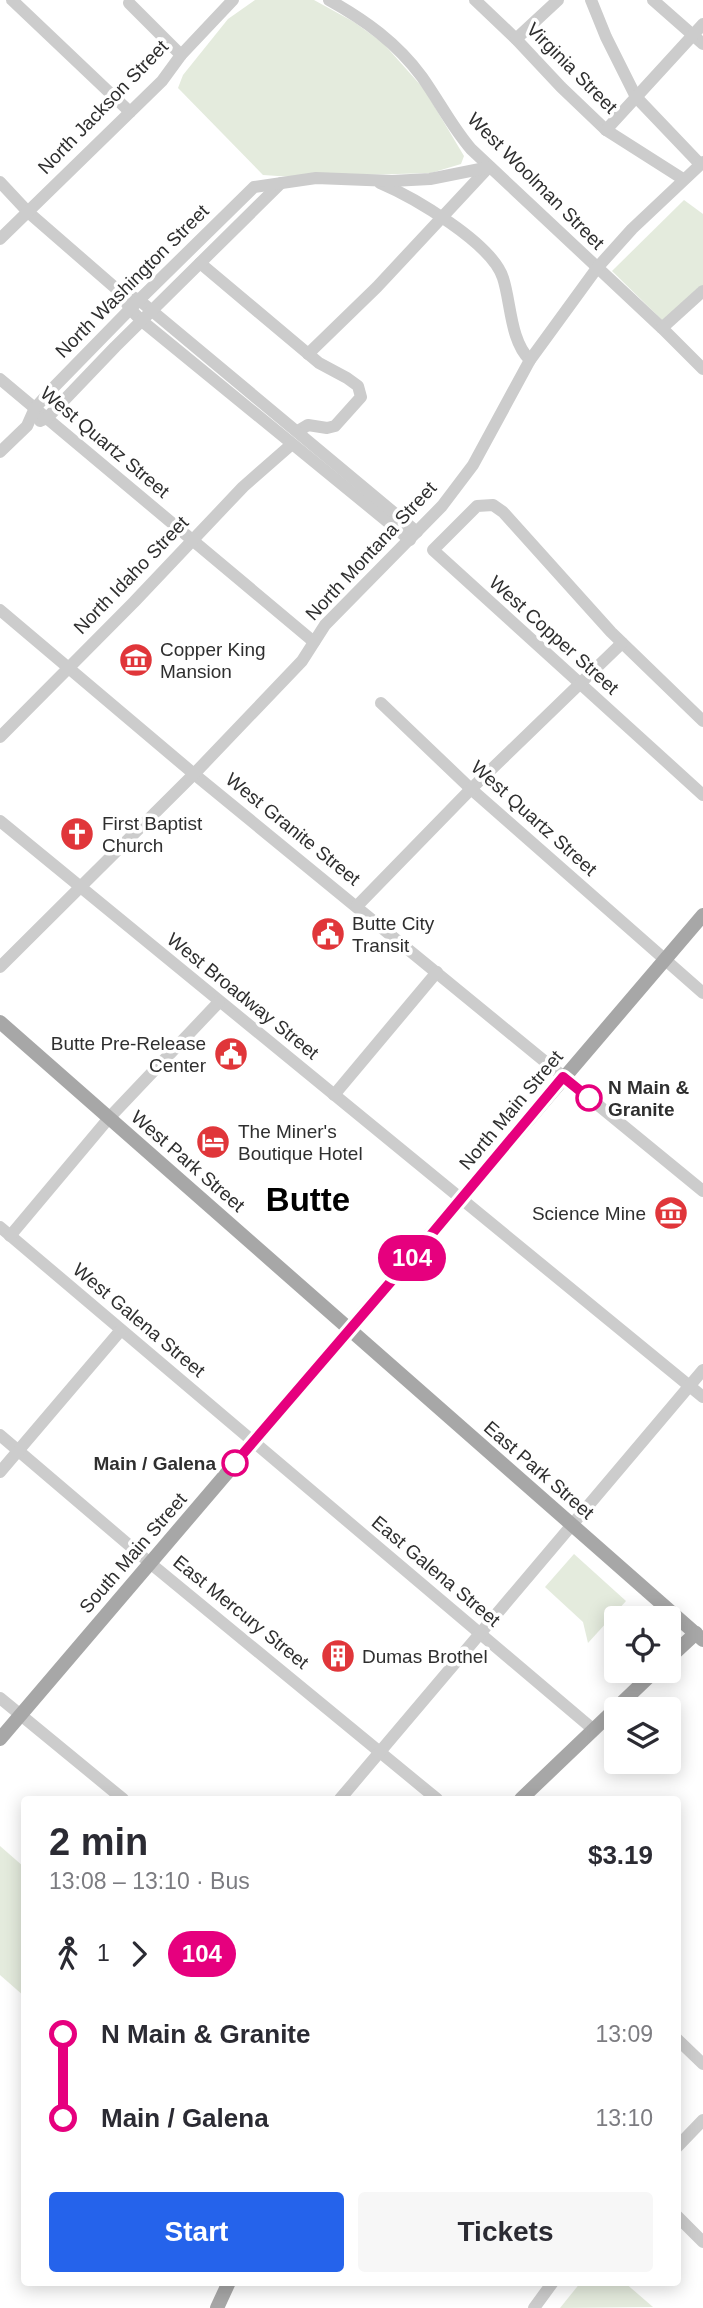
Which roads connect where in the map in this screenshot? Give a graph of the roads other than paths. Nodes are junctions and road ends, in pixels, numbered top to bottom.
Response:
1 (13, 0) edge
2 (329, 0) edge
3 (475, 0) edge
4 (558, 0) edge
5 (591, 0) edge
6 (653, 0) edge
7 (129, 3) dead end
8 (224, 3) edge
9 (345, 5) edge
10 (703, 24) edge
11 (692, 34) junction
12 (516, 39) junction
13 (703, 44) edge
14 (181, 55) junction
15 (636, 97) junction
16 (131, 112) junction
17 (606, 130) junction
18 (701, 163) edge
19 (489, 167) junction
20 (373, 180) junction
21 (681, 181) junction
22 (0, 182) edge
23 (281, 183) junction
24 (28, 212) junction
25 (443, 218) junction
26 (0, 239) edge
27 (200, 263) junction
28 (597, 268) junction
29 (703, 291) edge
30 (135, 304) junction
31 (147, 316) junction
32 (662, 328) junction
33 (308, 354) junction
34 (530, 360) junction
35 (703, 369) edge
36 (0, 379) edge
37 (35, 408) junction
38 (47, 418) junction
39 (27, 426) junction
40 (298, 431) junction
41 (292, 444) junction
42 (0, 452) edge
43 (413, 536) junction
44 (191, 540) junction
45 (0, 610) edge
46 (314, 642) junction
47 (622, 643) junction
48 (68, 667) junction
49 (581, 684) junction
50 (381, 703) dead end
51 (703, 721) edge
52 (0, 737) edge
53 (194, 774) junction
54 (471, 789) junction
55 (703, 795) edge
56 (0, 821) edge
57 (80, 888) junction
58 (357, 906) junction
59 (703, 915) edge
60 (665, 959) junction
61 (0, 967) edge
62 (437, 972) junction
63 (703, 993) edge
64 (219, 1002) junction
65 (0, 1022) edge
66 (563, 1077) junction
67 (334, 1095) junction
68 (109, 1118) junction
69 (703, 1191) edge
70 (461, 1200) junction
71 (5, 1232) edge
72 (121, 1330) junction
73 (350, 1330) junction
74 (703, 1370) edge
75 (690, 1386) junction
76 (703, 1397) edge
77 (0, 1434) edge
78 (253, 1442) junction
79 (18, 1450) junction
80 (0, 1472) edge
81 (573, 1526) junction
82 (150, 1563) junction
83 (701, 1633) edge
84 (480, 1634) junction
85 (681, 1649) edge
86 (643, 1683) edge
87 (0, 1698) edge
88 (20, 1715) junction
89 (594, 1730) junction
90 (0, 1739) edge
91 (381, 1752) junction
92 (119, 1796) edge
93 (343, 1796) edge
94 (433, 1796) edge
95 (524, 1796) edge
96 (681, 2043) edge
97 (703, 2064) edge
98 (703, 2120) edge
99 (681, 2143) edge
100 (681, 2221) edge
101 (703, 2242) edge
102 (227, 2286) edge
103 (550, 2286) edge
104 (218, 2308) edge
105 (534, 2308) edge

1 - 16 street
2 - 9 street, West Woolman Street
3 - 12 street, Virginia Street
4 - 12 street
5 - 15 street
6 - 11 street
7 - 14 street
8 - 14 street, North Jackson Street
9 - 19 street, West Woolman Street
10 - 11 street
11 - 13 street
11 - 15 street
12 - 17 street, Virginia Street
14 - 16 street, North Jackson Street
15 - 17 street
15 - 18 street
16 - 24 street, North Jackson Street
17 - 21 street, Virginia Street
18 - 21 street, North Montana Street
19 - 20 street, North Washington Street
19 - 25 street
19 - 28 street, West Woolman Street
20 - 23 street, North Washington Street
20 - 25 street
21 - 28 street, North Montana Street
22 - 24 street
23 - 27 street, North Washington Street
23 - 30 street, North Washington Street
24 - 26 street, North Jackson Street
24 - 30 street
25 - 33 street
25 - 34 street
27 - 31 street, North Washington Street
27 - 33 street
28 - 32 street, West Woolman Street
28 - 34 street, North Montana Street
29 - 32 street
30 - 31 street
30 - 37 street, North Washington Street
31 - 38 street, North Washington Street
31 - 40 street
31 - 41 street
32 - 35 street, West Woolman Street
33 - 40 street
34 - 43 street, North Montana Street
36 - 37 street, West Quartz Street
37 - 38 street, West Quartz Street
37 - 39 street, North Washington Street
38 - 39 street, North Washington Street
38 - 44 street, West Quartz Street
39 - 42 street, North Washington Street
40 - 43 street
41 - 43 street
41 - 44 street, North Idaho Street
43 - 46 street, North Montana Street
44 - 46 street, West Quartz Street
44 - 48 street, North Idaho Street
45 - 48 street, West Granite Street
46 - 53 street, North Montana Street
47 - 49 street
47 - 49 street, West Copper Street
47 - 51 street
48 - 52 street, North Idaho Street
48 - 53 street, West Granite Street
49 - 54 street
49 - 55 street, West Copper Street
50 - 54 street, West Quartz Street
53 - 57 street, North Montana Street
53 - 58 street, West Granite Street
54 - 58 street
54 - 60 street, West Quartz Street
56 - 57 street, West Broadway Street
57 - 61 street, North Montana Street
57 - 64 street, West Broadway Street
58 - 62 street, West Granite Street
59 - 60 main road, North Main Street
60 - 63 street, West Quartz Street
60 - 66 main road, North Main Street
62 - 66 street, West Granite Street
62 - 67 street
64 - 67 street, West Broadway Street
64 - 68 street
65 - 68 main road, West Park Street
66 - 69 street, West Granite Street
66 - 70 main road, North Main Street
67 - 70 street, West Broadway Street
68 - 71 street
68 - 73 main road, West Park Street
70 - 73 main road, North Main Street
70 - 75 street, West Broadway Street
71 - 72 street, West Galena Street
72 - 78 street, West Galena Street
72 - 79 street
73 - 78 main road, South Main Street
73 - 81 main road, East Park Street
74 - 75 street
75 - 76 street, West Broadway Street
75 - 81 street
77 - 79 street, East Mercury Street
78 - 82 main road, South Main Street
78 - 84 street, East Galena Street
79 - 80 street
79 - 82 street, East Mercury Street
81 - 83 main road, East Park Street
81 - 84 street
82 - 88 main road, South Main Street
82 - 91 street, East Mercury Street
83 - 85 main road
84 - 89 street, East Galena Street
84 - 91 street
86 - 89 main road
87 - 88 street
88 - 90 main road, South Main Street
88 - 92 street
89 - 95 main road
91 - 93 street
91 - 94 street, East Mercury Street
96 - 97 street
98 - 99 street
100 - 101 street
102 - 104 main road
103 - 105 street

